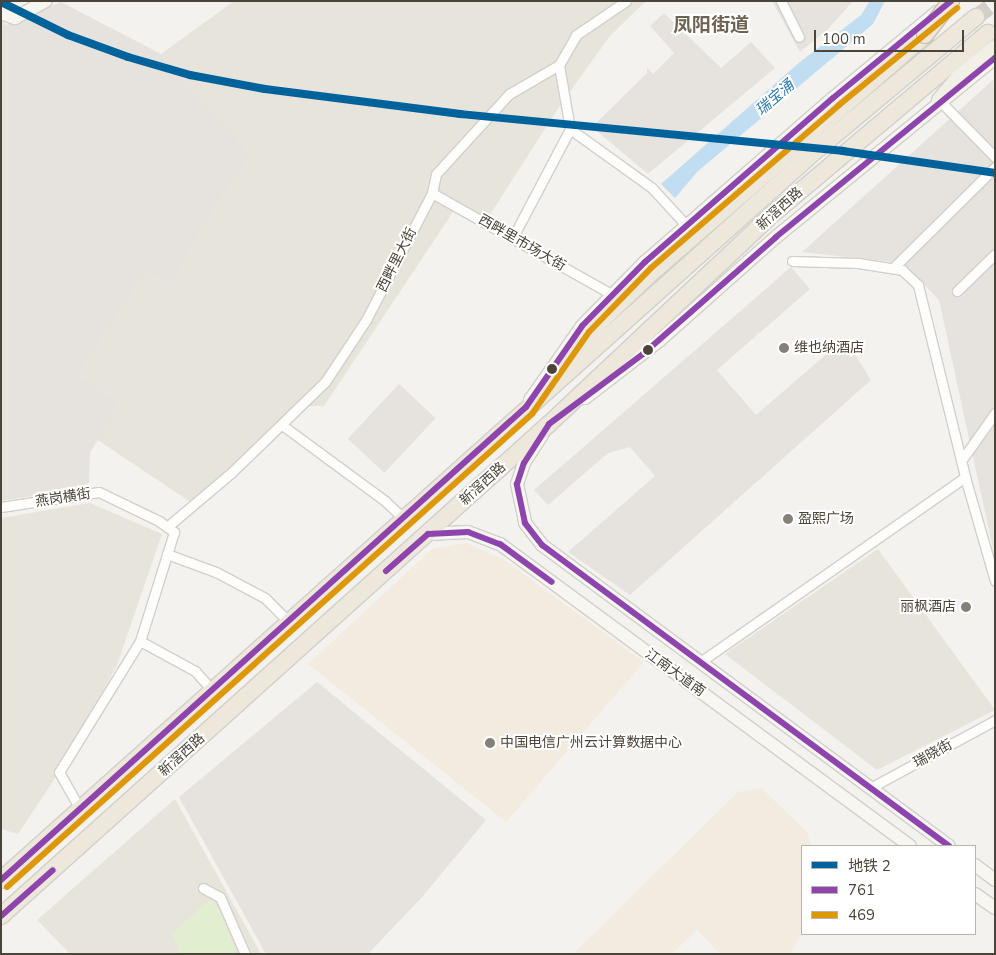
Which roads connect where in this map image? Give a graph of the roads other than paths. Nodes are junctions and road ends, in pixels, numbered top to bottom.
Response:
1 (46, 1) edge
2 (626, 1) edge
3 (781, 1) edge
4 (958, 1) edge
5 (948, 4) edge
6 (1, 12) edge
7 (976, 17) tunnel mouth
8 (799, 37) dead end
9 (991, 40) edge
10 (995, 58) edge
11 (560, 65) junction
12 (939, 100) junction
13 (570, 129) junction
14 (995, 157) edge
15 (995, 167) edge
16 (432, 193) junction
17 (686, 224) junction
18 (513, 237) junction
19 (995, 254) edge
20 (792, 261) dead end
21 (893, 268) junction
22 (958, 291) dead end
23 (611, 294) junction
24 (526, 407) junction
25 (995, 413) edge
26 (549, 424) junction
27 (282, 425) junction
28 (961, 462) junction
29 (965, 477) junction
30 (1, 507) edge
31 (403, 518) junction
32 (170, 530) junction
33 (428, 534) junction
34 (167, 554) junction
35 (995, 581) edge
36 (288, 621) junction
37 (140, 641) junction
38 (700, 662) junction
39 (212, 690) junction
40 (995, 720) edge
41 (870, 788) junction
42 (80, 809) junction
43 (909, 845) edge
44 (948, 845) edge
45 (23, 860) junction
46 (976, 866) edge
47 (1, 872) edge
48 (1, 880) edge
49 (995, 880) edge
50 (204, 888) dead end
51 (976, 895) edge
52 (995, 908) edge
53 (1, 916) edge
54 (245, 954) edge

1 - 6 main road
2 - 11 street
3 - 8 street
4 - 5 main road
5 - 17 main road
5 - 24 highway, bridge
7 - 24 highway, 新滘西路
9 - 12 main road
9 - 26 highway, 新滘西路
10 - 12 main road
11 - 13 street
11 - 16 street, 西畔里大街
12 - 14 street
12 - 26 main road
13 - 17 street
13 - 18 street
15 - 21 street
16 - 18 street, 西畔里市场大街
16 - 27 street, 西畔里大街
17 - 23 main road
18 - 23 street, 西畔里市场大街
19 - 22 street
20 - 21 street
21 - 28 street
23 - 24 main road
24 - 31 highway, 新滘西路
25 - 28 street
26 - 33 highway, 新滘西路
26 - 38 main road, 江南大道南
27 - 31 street
27 - 32 street, 西畔里大街
28 - 29 street
29 - 35 street
29 - 38 street
30 - 32 street, 燕岗横街
31 - 36 highway, 新滘西路
32 - 34 street
33 - 43 main road, 江南大道南
33 - 53 highway, 新滘西路
34 - 36 street
34 - 37 street
36 - 39 highway, 新滘西路
37 - 39 street
37 - 42 street
38 - 41 main road, 江南大道南
39 - 42 highway, 新滘西路
40 - 41 street, 瑞晓街
41 - 44 main road, 江南大道南
42 - 45 highway, 新滘西路
45 - 47 main road
45 - 48 highway, 新滘西路
46 - 49 main road
50 - 54 street
51 - 52 main road

